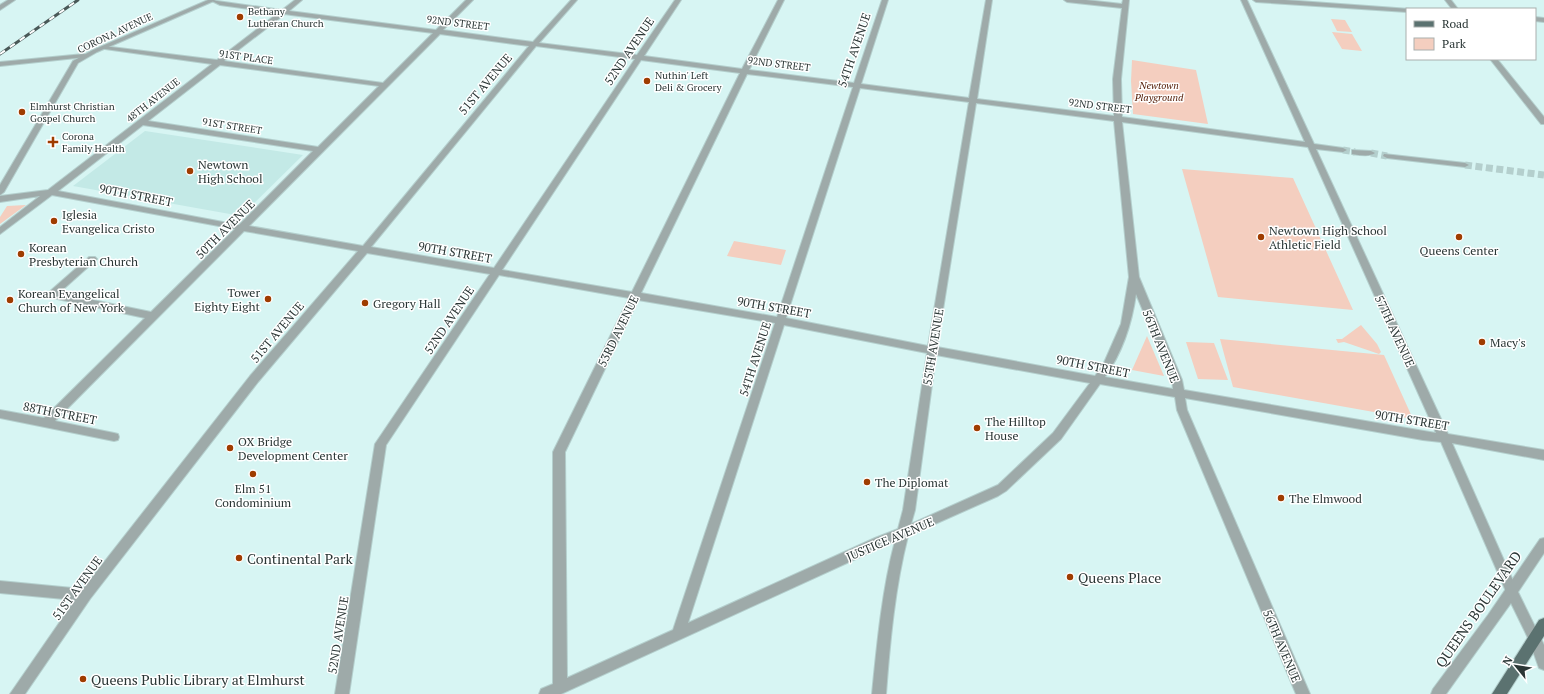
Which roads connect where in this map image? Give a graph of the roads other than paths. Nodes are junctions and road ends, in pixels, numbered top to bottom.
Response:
1 (12, 0) edge
2 (213, 0) edge
3 (299, 0) edge
4 (470, 0) edge
5 (574, 0) edge
6 (678, 0) edge
7 (781, 0) edge
8 (885, 0) edge
9 (989, 0) edge
10 (1067, 0) edge
11 (1244, 0) edge
12 (1256, 0) edge
13 (1347, 0) edge
14 (1448, 0) edge
15 (1126, 3) edge
16 (1351, 6) junction
17 (0, 8) edge
18 (1454, 8) edge
19 (1406, 10) edge
20 (284, 12) junction
21 (438, 32) junction
22 (535, 44) junction
23 (105, 47) junction
24 (84, 56) junction
25 (640, 57) junction
26 (1494, 60) edge
27 (217, 63) junction
28 (0, 64) edge
29 (745, 71) junction
30 (385, 85) junction
31 (856, 85) junction
32 (972, 101) junction
33 (1118, 119) junction
34 (141, 122) junction
35 (1544, 122) edge
36 (1310, 146) junction
37 (320, 150) junction
38 (1343, 150) tunnel mouth
39 (1355, 152) tunnel mouth
40 (1371, 154) tunnel mouth
41 (1387, 156) tunnel mouth
42 (1464, 165) tunnel mouth
43 (0, 192) edge
44 (51, 192) junction
45 (0, 199) edge
46 (242, 228) junction
47 (0, 231) edge
48 (364, 250) junction
49 (92, 259) dead end
50 (496, 272) junction
51 (1134, 277) junction
52 (635, 296) junction
53 (154, 316) junction
54 (781, 321) junction
55 (932, 350) junction
56 (1098, 380) junction
57 (1179, 394) junction
58 (0, 414) edge
59 (46, 423) junction
60 (114, 437) dead end
61 (1444, 438) junction
62 (1544, 455) edge
63 (903, 533) junction
64 (1544, 543) edge
65 (0, 587) edge
66 (1512, 592) junction
67 (86, 595) junction
68 (1544, 624) edge
69 (678, 634) junction
70 (1535, 638) junction
71 (1544, 663) edge
72 (560, 687) junction
73 (17, 694) edge
74 (342, 694) edge
75 (546, 694) edge
76 (879, 694) edge
77 (1303, 694) edge
78 (1438, 694) edge
79 (1499, 694) edge

1 - 17 street
2 - 20 street, 92ND STREET
2 - 23 street, CORONA AVENUE
3 - 20 street, 48TH AVENUE
4 - 21 street, 50TH AVENUE
5 - 22 street, 51ST AVENUE
6 - 25 street, 52ND AVENUE
7 - 29 street, 53RD AVENUE
8 - 31 street, 54TH AVENUE
9 - 32 street, 55TH AVENUE
10 - 15 street
11 - 36 street, 57TH AVENUE
12 - 16 street
13 - 16 street
14 - 18 street
15 - 33 street, 56TH AVENUE
16 - 19 street
20 - 21 street, 92ND STREET
20 - 27 street, 48TH AVENUE
21 - 22 street, 92ND STREET
21 - 30 street, 50TH AVENUE
22 - 25 street, 92ND STREET
22 - 48 street, 51ST AVENUE
23 - 24 street, CORONA AVENUE
23 - 27 street, 91ST PLACE
24 - 28 street
24 - 43 street, CORONA AVENUE
25 - 29 street, 92ND STREET
25 - 50 street, 52ND AVENUE
26 - 35 street
27 - 30 street, 91ST PLACE
27 - 34 street, 48TH AVENUE
29 - 31 street, 92ND STREET
29 - 52 street, 53RD AVENUE
30 - 37 street, 50TH AVENUE
31 - 32 street, 92ND STREET
31 - 54 street, 54TH AVENUE
32 - 33 street, 92ND STREET
32 - 55 street, 55TH AVENUE
33 - 36 street, 92ND STREET
33 - 51 street, 56TH AVENUE
34 - 37 street, 91ST STREET
34 - 44 street, 48TH AVENUE
36 - 38 street, 92ND STREET
36 - 61 street, 57TH AVENUE
37 - 46 street, 50TH AVENUE
39 - 40 street
41 - 42 street
44 - 45 street, 90TH STREET
44 - 46 street, 90TH STREET
44 - 47 street, 48TH AVENUE
46 - 48 street, 90TH STREET
46 - 53 street, 50TH AVENUE
48 - 50 street, 90TH STREET
48 - 67 street, 51ST AVENUE
49 - 53 street
50 - 52 street, 90TH STREET
50 - 74 street, 52ND AVENUE
51 - 56 street, JUSTICE AVENUE
51 - 57 street, 56TH AVENUE
52 - 54 street, 90TH STREET
52 - 72 street, 53RD AVENUE
53 - 59 street, 50TH AVENUE
54 - 55 street, 90TH STREET
54 - 69 street, 54TH AVENUE
55 - 56 street, 90TH STREET
55 - 63 street, 55TH AVENUE
56 - 57 street, 90TH STREET
56 - 63 street, JUSTICE AVENUE
57 - 61 street, 90TH STREET
57 - 77 street, 56TH AVENUE
58 - 59 street, 88TH STREET
59 - 60 street, 88TH STREET
61 - 62 street, 90TH STREET
61 - 66 street, 57TH AVENUE
63 - 69 street, JUSTICE AVENUE
63 - 76 street, 55TH AVENUE
64 - 66 street, QUEENS BOULEVARD
65 - 67 street
66 - 70 street, 57TH AVENUE
66 - 78 street, QUEENS BOULEVARD
67 - 73 street, 51ST AVENUE
68 - 70 main road
69 - 72 street, JUSTICE AVENUE
70 - 71 street, 57TH AVENUE
70 - 79 main road
72 - 75 street, JUSTICE AVENUE

